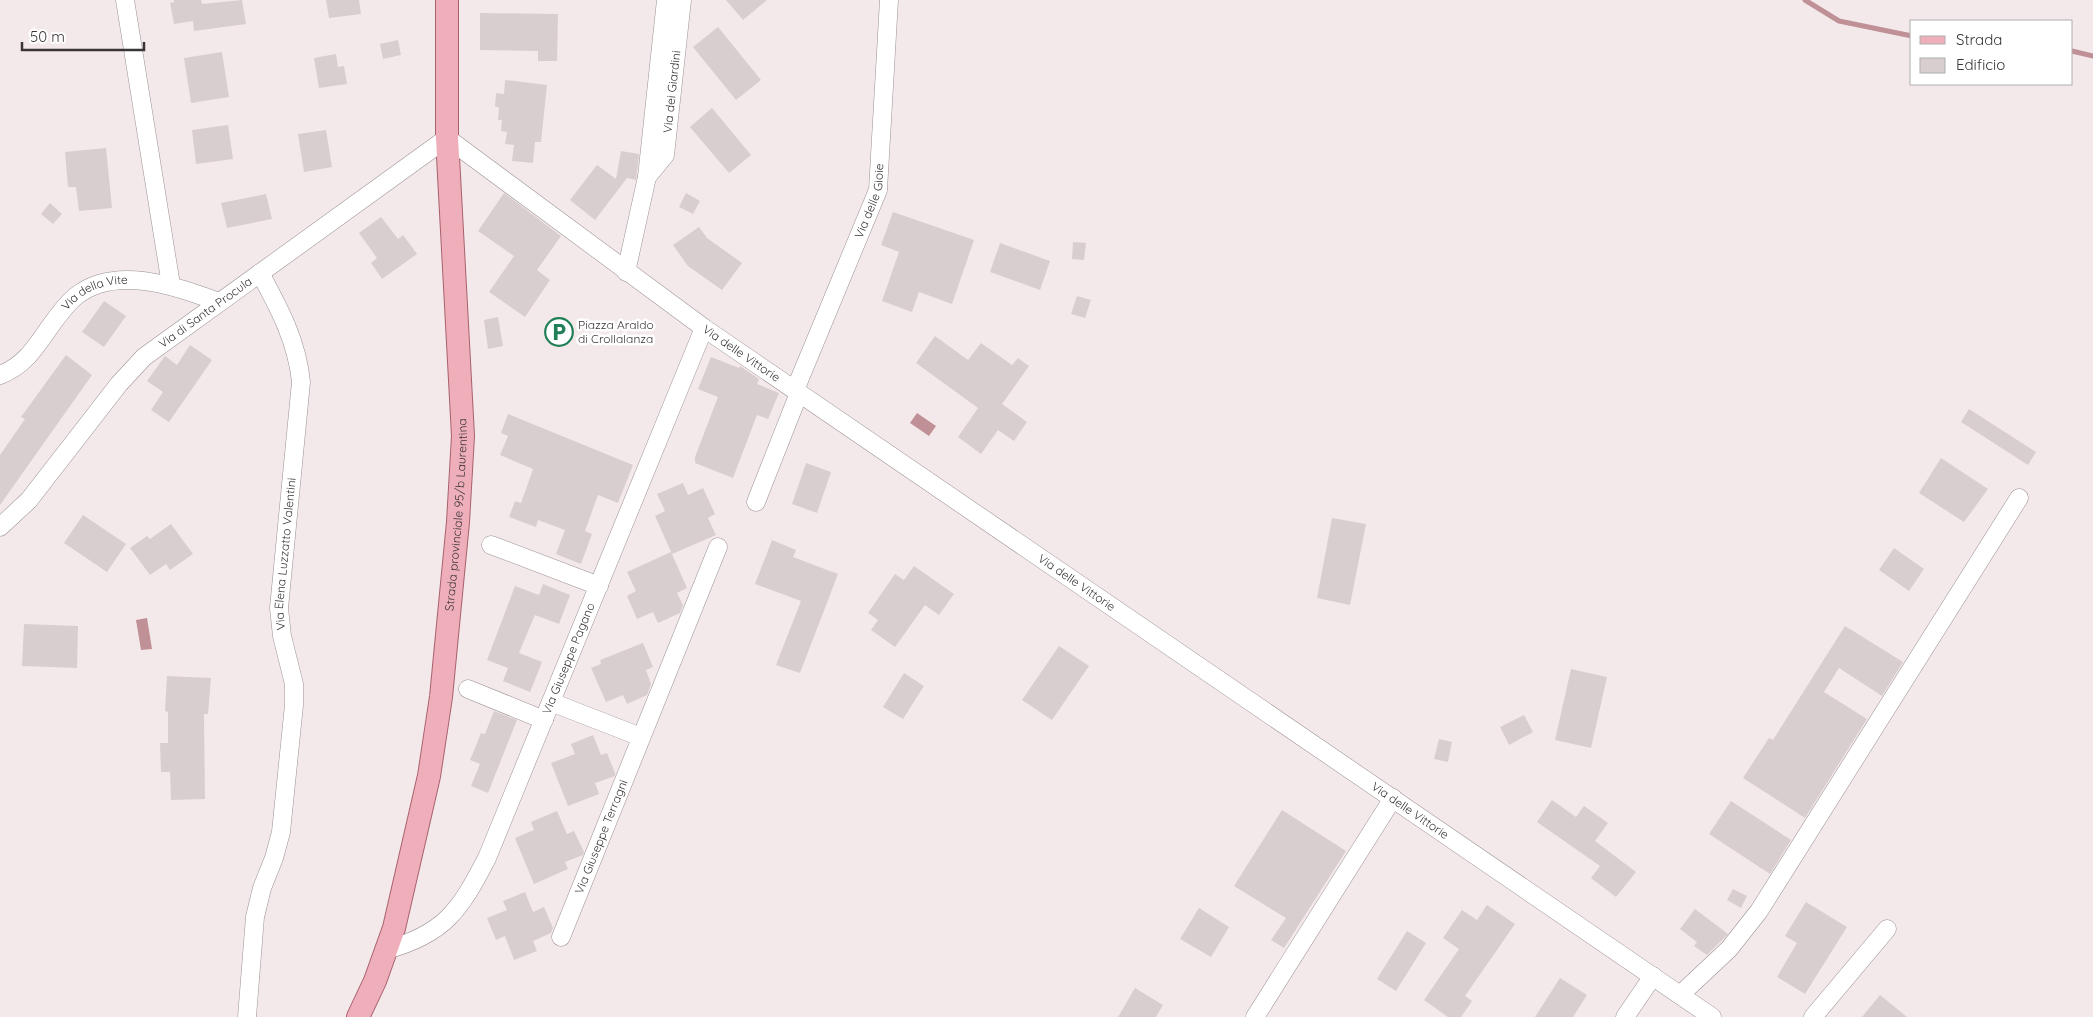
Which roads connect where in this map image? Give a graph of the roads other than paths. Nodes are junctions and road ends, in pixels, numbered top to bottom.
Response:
1 (125, 0) edge
2 (448, 0) edge
3 (666, 0) edge
4 (682, 0) edge
5 (889, 0) edge
6 (447, 138) junction
7 (647, 177) junction
8 (626, 272) junction
9 (260, 273) junction
10 (171, 285) junction
11 (219, 302) junction
12 (704, 328) junction
13 (0, 375) edge
14 (797, 392) junction
15 (2019, 498) dead end
16 (756, 502) dead end
17 (0, 527) edge
18 (491, 545) dead end
19 (718, 547) dead end
20 (598, 586) junction
21 (468, 689) dead end
22 (551, 702) junction
23 (544, 720) junction
24 (641, 737) junction
25 (1393, 798) junction
26 (1887, 929) dead end
27 (561, 937) dead end
28 (386, 950) junction
29 (1653, 976) junction
30 (1680, 995) junction
31 (247, 1017) edge
32 (358, 1017) edge
33 (1255, 1017) edge
34 (1625, 1017) edge
35 (1712, 1017) edge
36 (1813, 1017) edge

1 - 10 street
2 - 6 main road, Strada provinciale 95/b Laurentina
3 - 7 street, Via dei Giardini
4 - 7 street, Via dei Giardini
5 - 14 street, Via delle Gioie
6 - 8 street, Via delle Vittorie
6 - 9 street, Via di Santa Procula
6 - 28 main road, Strada provinciale 95/b Laurentina
7 - 8 street, Via dei Giardini
8 - 12 street, Via delle Vittorie
9 - 11 street, Via di Santa Procula
9 - 31 street, Via Elena Luzzatto Valentini
10 - 11 street, Via della Vite
10 - 13 street, Via della Vite
11 - 17 street, Via di Santa Procula
12 - 14 street, Via delle Vittorie
12 - 20 street, Via Giuseppe Pagano
14 - 16 street, Via delle Gioie
14 - 25 street, Via delle Vittorie
15 - 30 street
18 - 20 street
19 - 24 street, Via Giuseppe Terragni
20 - 22 street, Via Giuseppe Pagano
21 - 23 street
22 - 23 street, Via Giuseppe Pagano
22 - 24 street
23 - 28 street, Via Giuseppe Pagano
24 - 27 street, Via Giuseppe Terragni
25 - 29 street, Via delle Vittorie
25 - 33 street
26 - 36 street
28 - 32 main road, Strada provinciale 95/b Laurentina
29 - 30 street, Via delle Vittorie
29 - 34 street
30 - 35 street, Via delle Vittorie

